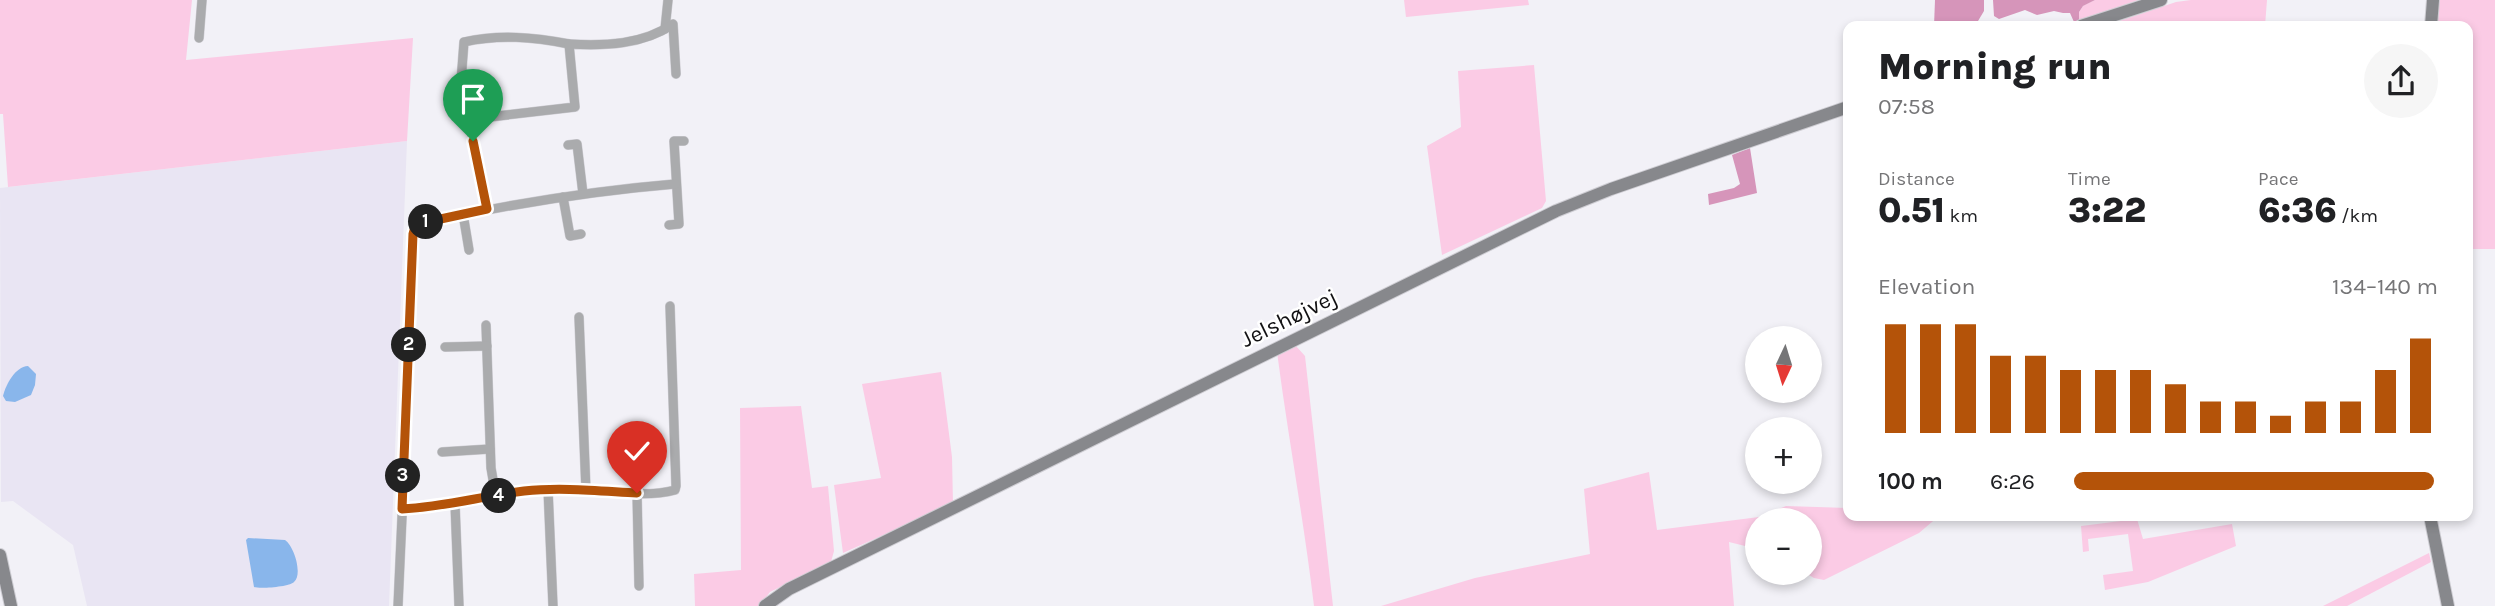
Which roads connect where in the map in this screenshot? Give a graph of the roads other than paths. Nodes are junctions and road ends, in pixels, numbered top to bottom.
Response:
1 (202, 0) edge
2 (668, 0) edge
3 (2161, 0) edge
4 (2433, 0) edge
5 (2096, 21) edge
6 (2431, 21) edge
7 (665, 29) junction
8 (199, 38) dead end
9 (569, 44) junction
10 (676, 74) dead end
11 (461, 81) dead end
12 (1843, 109) edge
13 (684, 141) dead end
14 (568, 145) dead end
15 (676, 184) junction
16 (583, 194) junction
17 (564, 197) junction
18 (487, 209) junction
19 (463, 214) junction
20 (670, 225) dead end
21 (581, 234) dead end
22 (469, 250) dead end
23 (670, 306) dead end
24 (579, 317) dead end
25 (486, 325) dead end
26 (487, 346) junction
27 (445, 347) dead end
28 (490, 450) junction
29 (442, 452) dead end
30 (548, 489) junction
31 (586, 491) junction
32 (637, 493) junction
33 (496, 497) junction
34 (454, 504) junction
35 (402, 509) junction
36 (2431, 521) edge
37 (0, 555) edge
38 (0, 583) edge
39 (639, 586) dead end
40 (4, 606) edge
41 (11, 606) edge
42 (398, 606) edge
43 (459, 606) edge
44 (553, 606) edge
45 (765, 606) edge
46 (2448, 606) edge

1 - 8 street
2 - 7 street
3 - 5 street
4 - 6 street
7 - 9 street
7 - 10 street
9 - 11 street
9 - 18 street
12 - 45 street, Jelshøjvej
13 - 15 street
14 - 16 street
15 - 16 street
15 - 20 street
16 - 17 street
17 - 18 street
17 - 21 street
18 - 19 street
19 - 22 street
19 - 35 street
23 - 32 street
24 - 31 street
25 - 26 street
26 - 27 street
26 - 28 street
28 - 29 street
28 - 33 street
30 - 31 street
30 - 33 street
30 - 44 street
31 - 32 street
32 - 39 street
33 - 34 street
34 - 35 street
34 - 43 street
35 - 42 street
36 - 46 street
37 - 41 street
38 - 40 street

